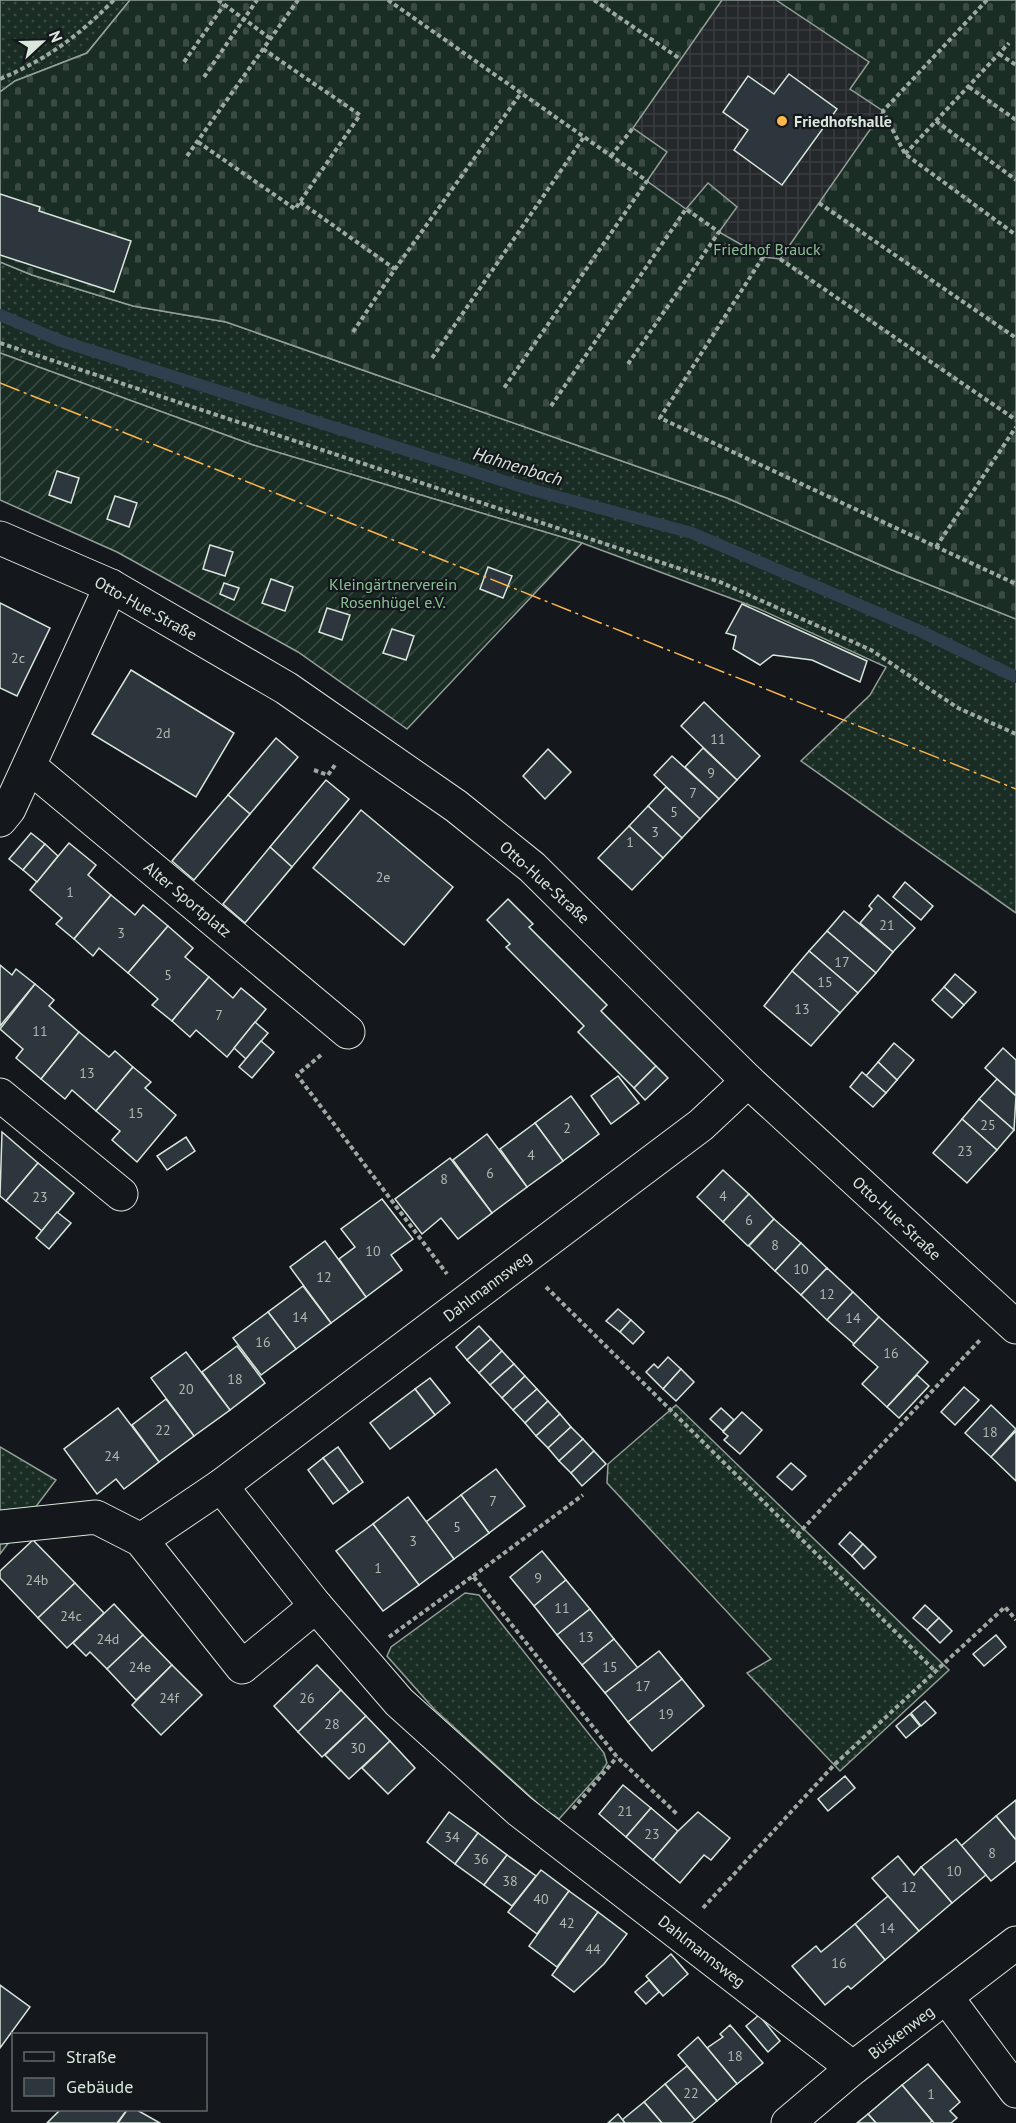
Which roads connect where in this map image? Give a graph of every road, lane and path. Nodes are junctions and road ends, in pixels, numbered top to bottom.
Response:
1 (114, 0) edge
2 (218, 0) edge
3 (257, 0) edge
4 (298, 0) edge
5 (388, 0) edge
6 (594, 0) edge
7 (987, 0) edge
8 (224, 5) junction
9 (244, 18) junction
10 (271, 39) junction
11 (1009, 43) dead end
12 (263, 49) junction
13 (999, 54) junction
14 (680, 59) dead end
15 (184, 62) dead end
16 (1016, 65) edge
17 (204, 77) dead end
18 (0, 79) edge
19 (969, 87) junction
20 (521, 93) junction
21 (1016, 120) edge
22 (936, 121) junction
23 (633, 128) dead end
24 (584, 137) junction
25 (198, 142) junction
26 (905, 154) junction
27 (188, 156) dead end
28 (611, 156) junction
29 (1016, 180) edge
30 (300, 202) junction
31 (819, 203) dead end
32 (1016, 235) edge
33 (763, 257) dead end
34 (780, 259) dead end
35 (395, 269) junction
36 (353, 332) dead end
37 (1016, 338) edge
38 (0, 343) edge
39 (432, 358) dead end
40 (628, 364) dead end
41 (504, 388) dead end
42 (551, 406) dead end
43 (1016, 420) edge
44 (1016, 427) edge
45 (0, 538) edge
46 (936, 547) junction
47 (1016, 584) edge
48 (111, 586) junction
49 (1016, 734) edge
50 (29, 766) junction
51 (0, 820) edge
52 (348, 1032) joint
53 (748, 1081) junction
54 (0, 1095) edge
55 (121, 1194) dead end
56 (520, 1262) junction
57 (468, 1300) junction
58 (1010, 1322) edge
59 (221, 1486) junction
60 (582, 1495) dead end
61 (0, 1527) edge
62 (797, 1535) junction
63 (141, 1540) junction
64 (473, 1576) junction
65 (316, 1606) junction
66 (1016, 1620) edge
67 (361, 1658) junction
68 (935, 1671) junction
69 (617, 1757) junction
70 (678, 1815) dead end
71 (551, 1835) junction
72 (680, 1933) junction
73 (1016, 1942) edge
74 (946, 1998) junction
75 (853, 2068) junction
76 (1016, 2091) edge
77 (788, 2123) edge

1 - 18 path
2 - 8 path
3 - 9 path
4 - 10 path
5 - 20 path
6 - 14 path
7 - 26 path
8 - 9 path
8 - 15 path
9 - 10 path
9 - 17 path
10 - 12 path
11 - 13 path
12 - 25 path
12 - 30 path
13 - 16 path
13 - 19 path
19 - 21 path
19 - 22 path
20 - 24 path
20 - 35 path
22 - 26 path
22 - 29 path
23 - 28 path
24 - 28 path
24 - 39 path
25 - 27 path
25 - 30 path
26 - 32 path
28 - 41 path
30 - 35 path
31 - 37 path
33 - 46 path
34 - 43 path
35 - 36 path
38 - 49 path
40 - 42 path
44 - 46 path
45 - 48 street, Otto-Hue-Straße
46 - 47 path
48 - 50 street
48 - 53 street, Otto-Hue-Straße
50 - 51 street
50 - 52 street, Alter Sportplatz
52 - 57 path
53 - 56 street, Dahlmannsweg
53 - 58 street, Otto-Hue-Straße
54 - 55 street
56 - 57 street, Dahlmannsweg
56 - 62 path
57 - 59 street, Dahlmannsweg
58 - 62 path
59 - 63 street, Dahlmannsweg
59 - 65 street, Dahlmannsweg
60 - 64 path
61 - 63 street
62 - 68 path
63 - 65 street
64 - 67 path
64 - 69 path
65 - 67 street, Dahlmannsweg
66 - 68 path
67 - 71 street, Dahlmannsweg
68 - 72 path
69 - 70 path
69 - 71 path
71 - 72 street, Dahlmannsweg
72 - 75 street, Dahlmannsweg
73 - 74 street, Büskenweg
74 - 75 street, Büskenweg
74 - 76 street
75 - 77 street, Büskenweg

